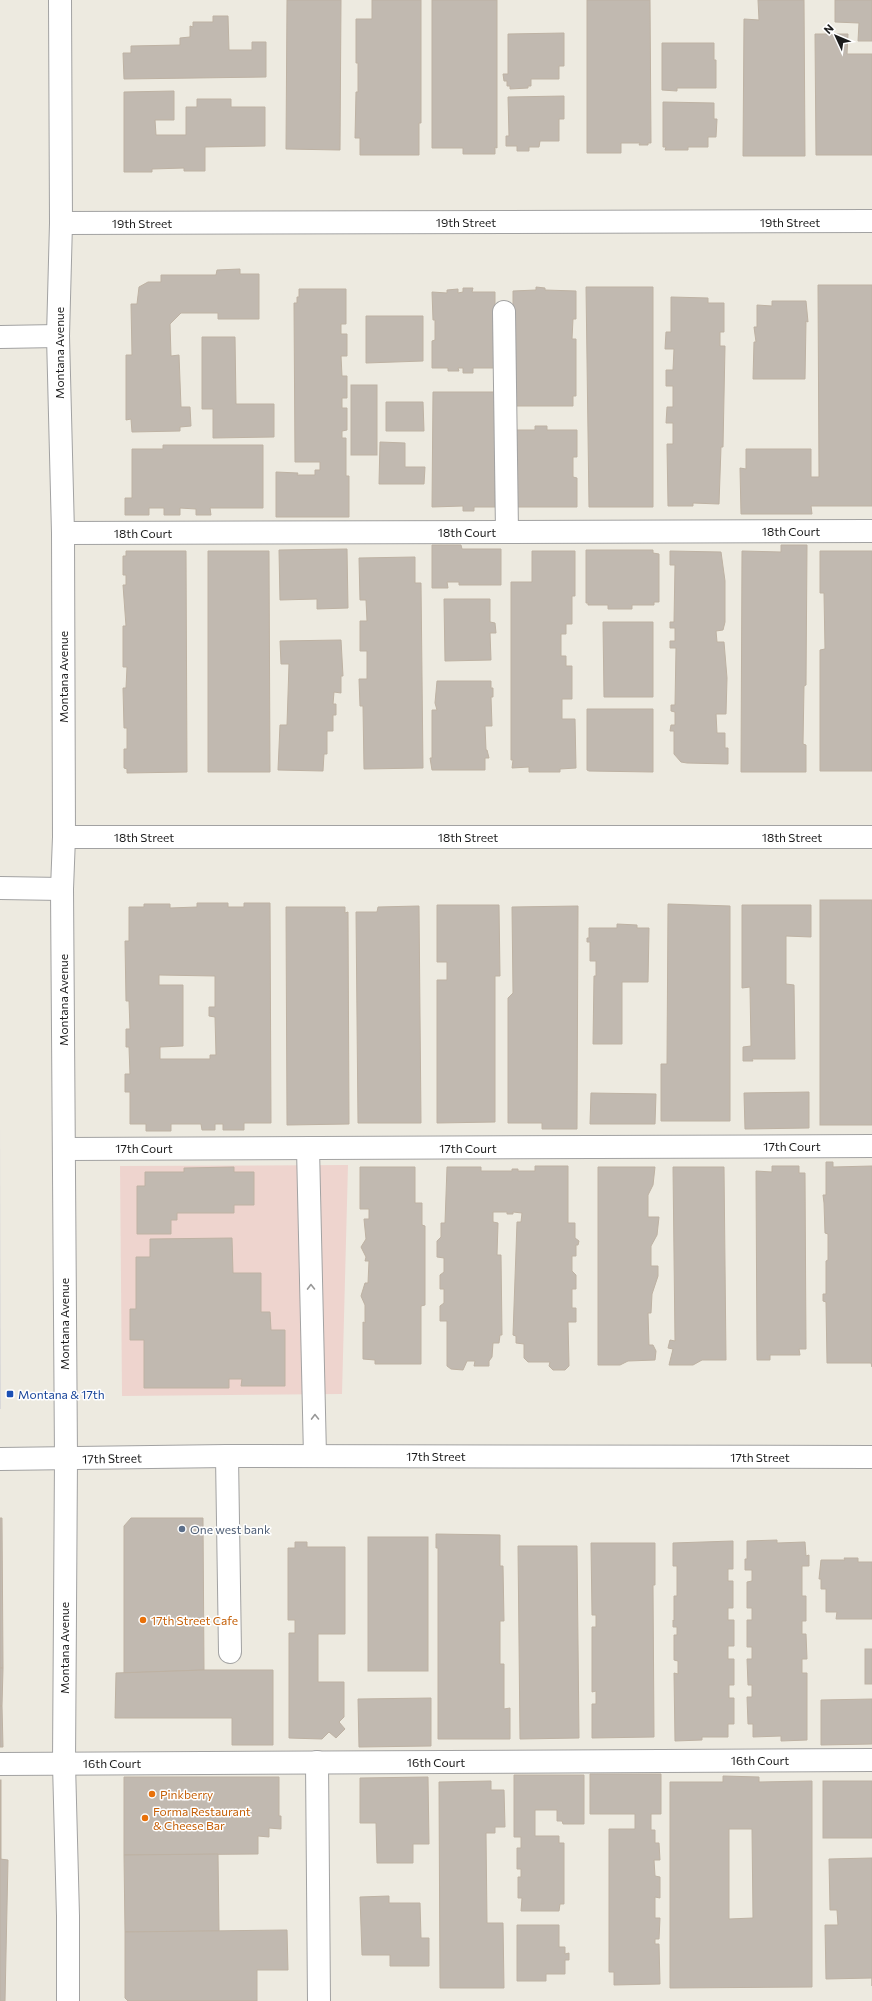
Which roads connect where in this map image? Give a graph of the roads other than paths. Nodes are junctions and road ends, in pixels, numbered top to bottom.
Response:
1 (60, 0) edge
2 (872, 221) edge
3 (61, 223) junction
4 (504, 312) dead end
5 (58, 336) junction
6 (0, 337) edge
7 (872, 531) edge
8 (507, 532) junction
9 (63, 533) junction
10 (64, 837) junction
11 (872, 837) edge
12 (0, 888) edge
13 (62, 889) junction
14 (872, 1146) edge
15 (308, 1148) junction
16 (64, 1149) junction
17 (227, 1456) junction
18 (315, 1456) junction
19 (872, 1457) edge
20 (66, 1458) junction
21 (0, 1459) edge
22 (230, 1652) dead end
23 (872, 1760) edge
24 (317, 1762) junction
25 (0, 1764) edge
26 (64, 1764) junction
27 (68, 2001) edge
28 (319, 2001) edge

1 - 3 street, Montana Avenue
2 - 3 street, 19th Street
3 - 5 street, Montana Avenue
4 - 8 street
5 - 6 street
5 - 9 street, Montana Avenue
7 - 8 street, 18th Court
8 - 9 street, 18th Court
9 - 10 street, Montana Avenue
10 - 11 street, 18th Street
10 - 13 street, Montana Avenue
12 - 13 street
13 - 16 street, Montana Avenue
14 - 15 street, 17th Court
15 - 16 street, 17th Court
18 -> 15 street
16 - 20 street, Montana Avenue
17 - 18 street, 17th Street
17 - 20 street, 17th Street
17 - 22 street
18 - 19 street, 17th Street
20 - 21 street, 17th Street
20 - 26 street, Montana Avenue
23 - 24 street, 16th Court
24 - 26 street, 16th Court
24 - 28 street
25 - 26 street, 16th Court
26 - 27 street, Montana Avenue

